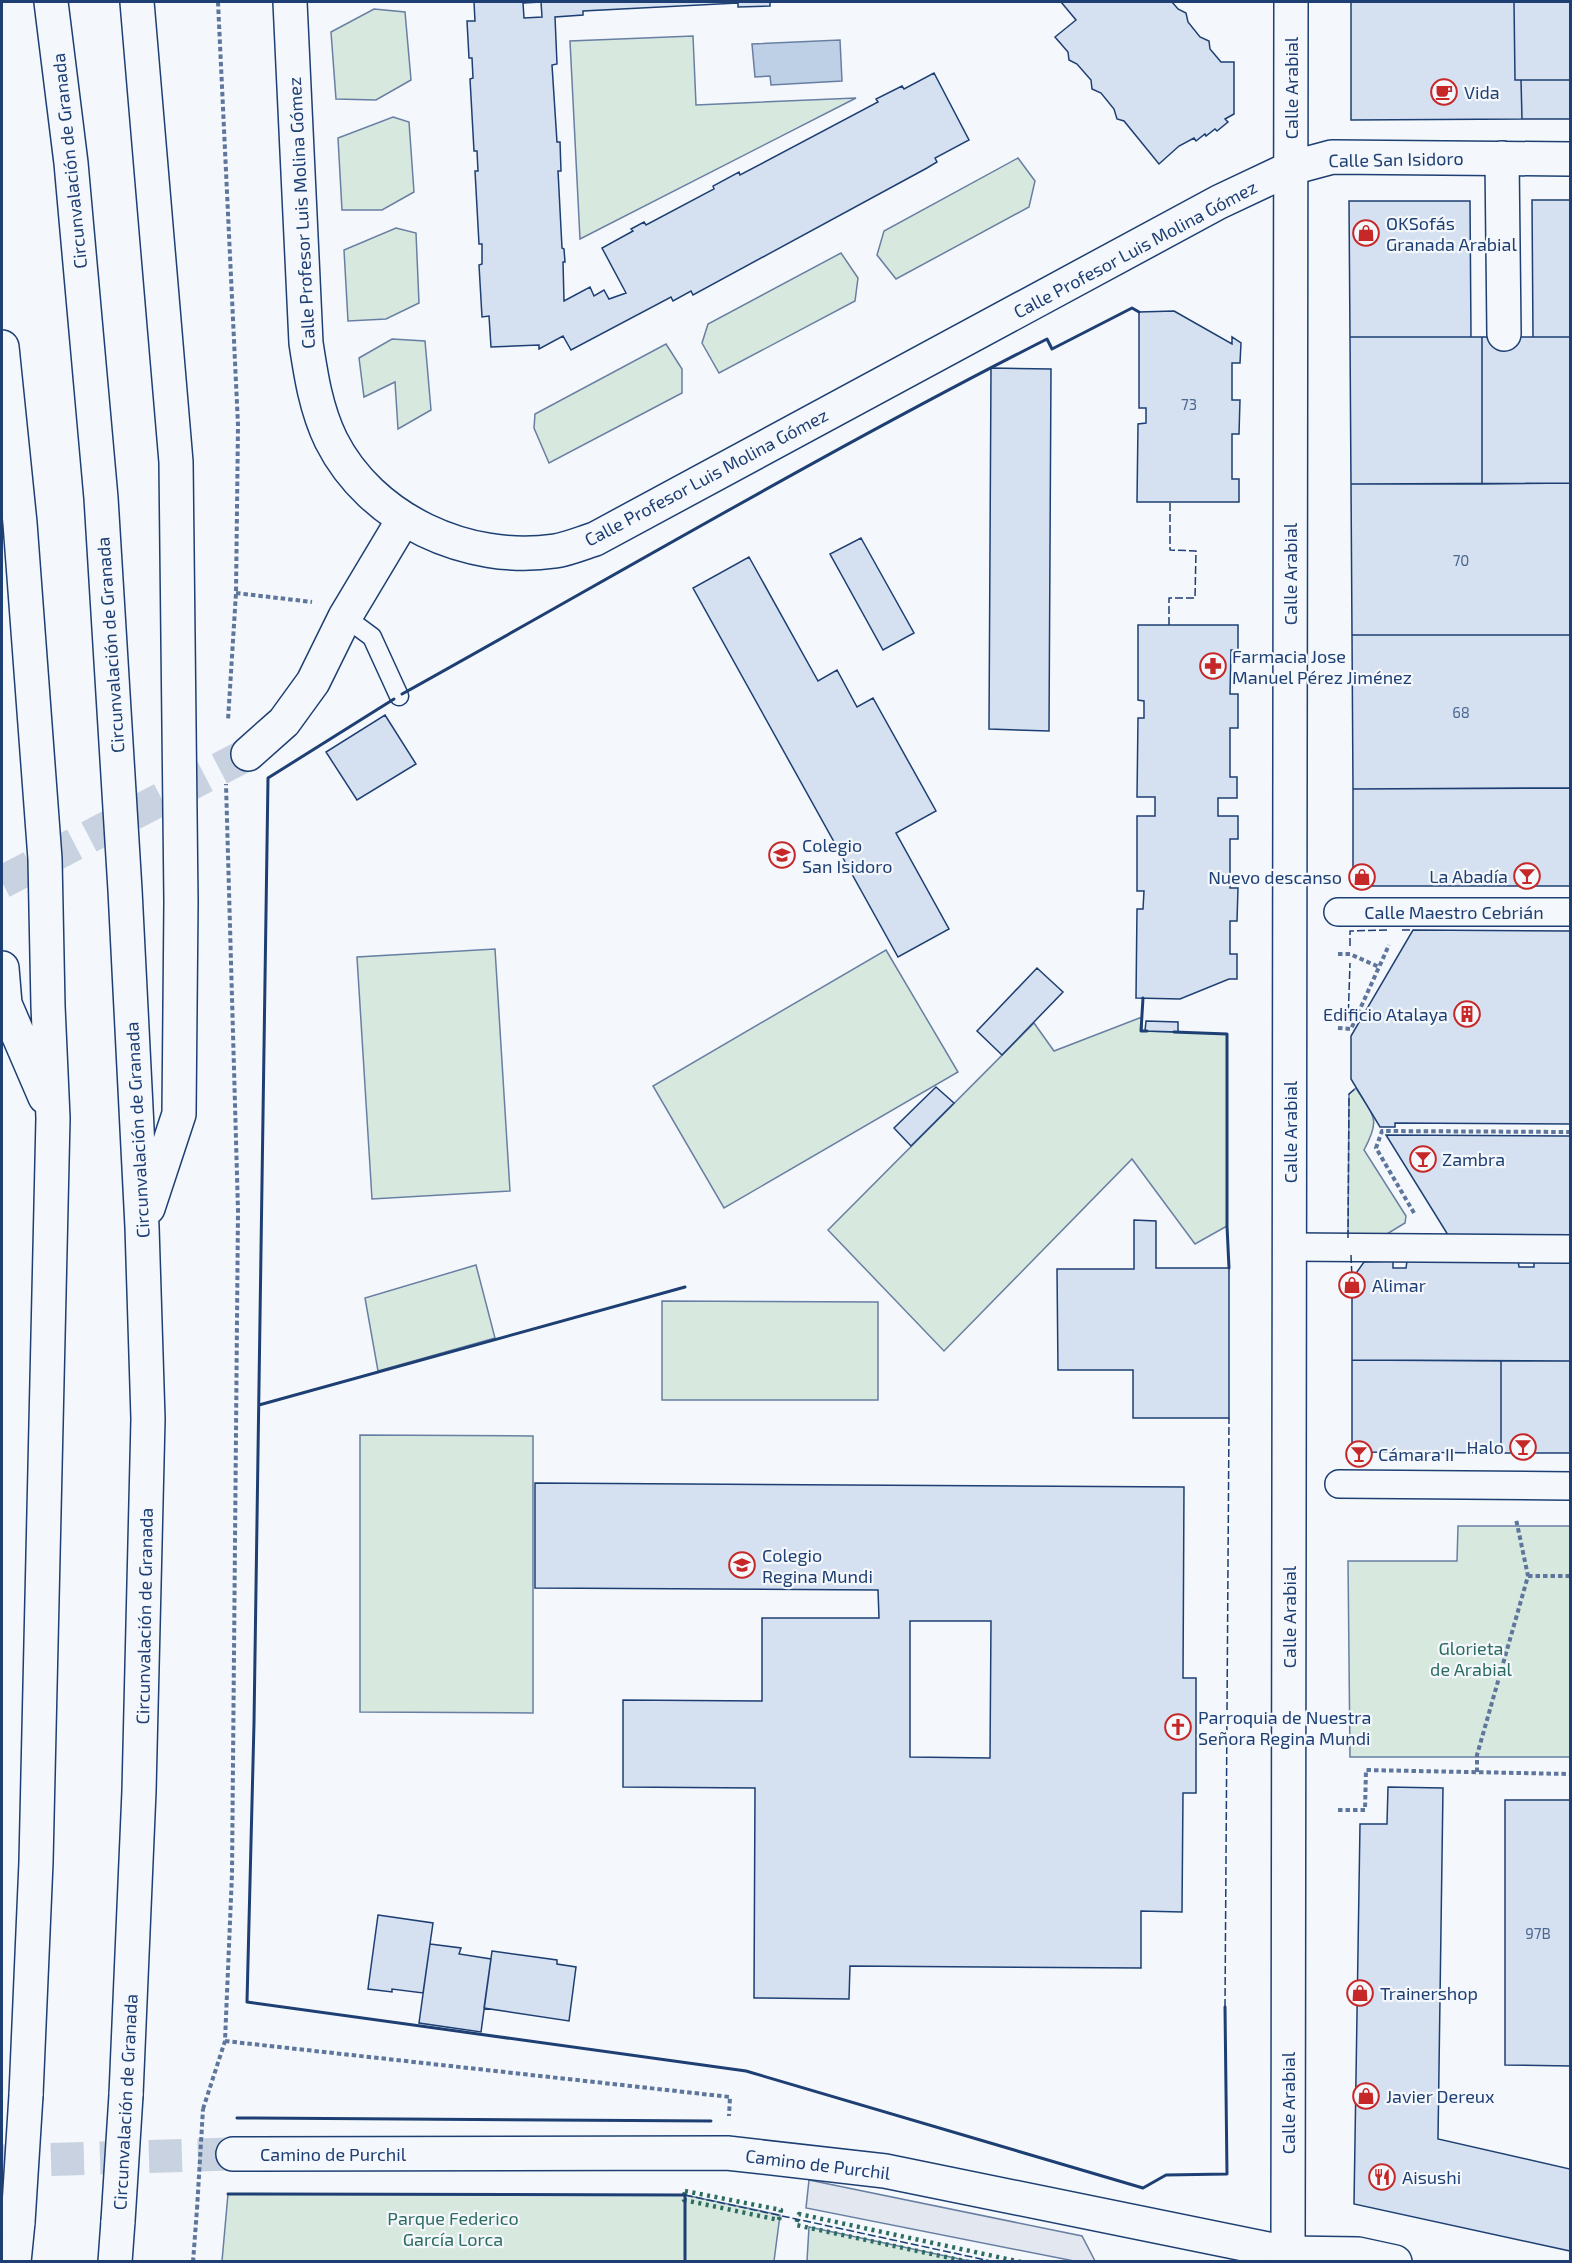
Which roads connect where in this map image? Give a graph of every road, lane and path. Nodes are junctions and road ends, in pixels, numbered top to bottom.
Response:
1 (51, 2) edge
2 (137, 2) edge
3 (218, 2) edge
4 (290, 2) edge
5 (1291, 2) edge
6 (1502, 158) junction
7 (1570, 159) edge
8 (1291, 168) junction
9 (1504, 334) dead end
10 (2, 347) edge
11 (403, 520) junction
12 (236, 593) junction
13 (345, 617) junction
14 (399, 696) dead end
15 (228, 724) dead end
16 (237, 763) joint
17 (1338, 912) dead end
18 (1395, 912) junction
19 (1570, 912) edge
20 (1338, 954) dead end
21 (1379, 967) junction
22 (2, 968) edge
23 (1338, 1029) dead end
24 (54, 1118) junction
25 (1570, 1132) edge
26 (142, 1227) junction
27 (1290, 1247) junction
28 (1421, 1248) junction
29 (1570, 1249) edge
30 (1339, 1484) dead end
31 (1570, 1486) edge
32 (1570, 1576) edge
33 (1476, 1772) junction
34 (1570, 1774) edge
35 (1338, 1810) dead end
36 (225, 2041) junction
37 (727, 2153) junction
38 (233, 2154) tunnel mouth
39 (1288, 2257) edge
40 (14, 2262) edge
41 (115, 2262) edge
42 (193, 2262) edge
43 (1395, 2262) edge

1 - 26 main road, Circunvalación de Granada
2 - 26 main road
3 - 12 path
4 - 11 main road, Calle Profesor Luis Molina Gómez
5 - 8 main road, Calle Arabial
6 - 7 main road, Calle San Isidoro
6 - 8 main road, Calle San Isidoro
6 - 9 main road
8 - 11 main road, Calle Profesor Luis Molina Gómez
8 - 27 main road, Calle Arabial
10 - 24 main road
11 - 13 main road
12 - 13 path
12 - 15 path
13 - 14 lane
13 - 16 main road
16 - 36 path
17 - 18 street, Calle Maestro Cebrián
18 - 19 street, Calle Maestro Cebrián
18 - 21 path
20 - 21 path
21 - 23 path
22 - 24 main road
24 - 40 main road, bridge
25 - 28 path
26 - 41 main road, Circunvalación de Granada, bridge
27 - 28 street
27 - 39 main road, Calle Arabial
28 - 29 street
30 - 31 street
32 - 33 path
33 - 34 path
33 - 35 path
36 - 37 path
36 - 42 path, bridge
37 - 38 main road, Camino de Purchil
37 - 39 main road, Camino de Purchil
39 - 43 main road, Camino de Purchil

